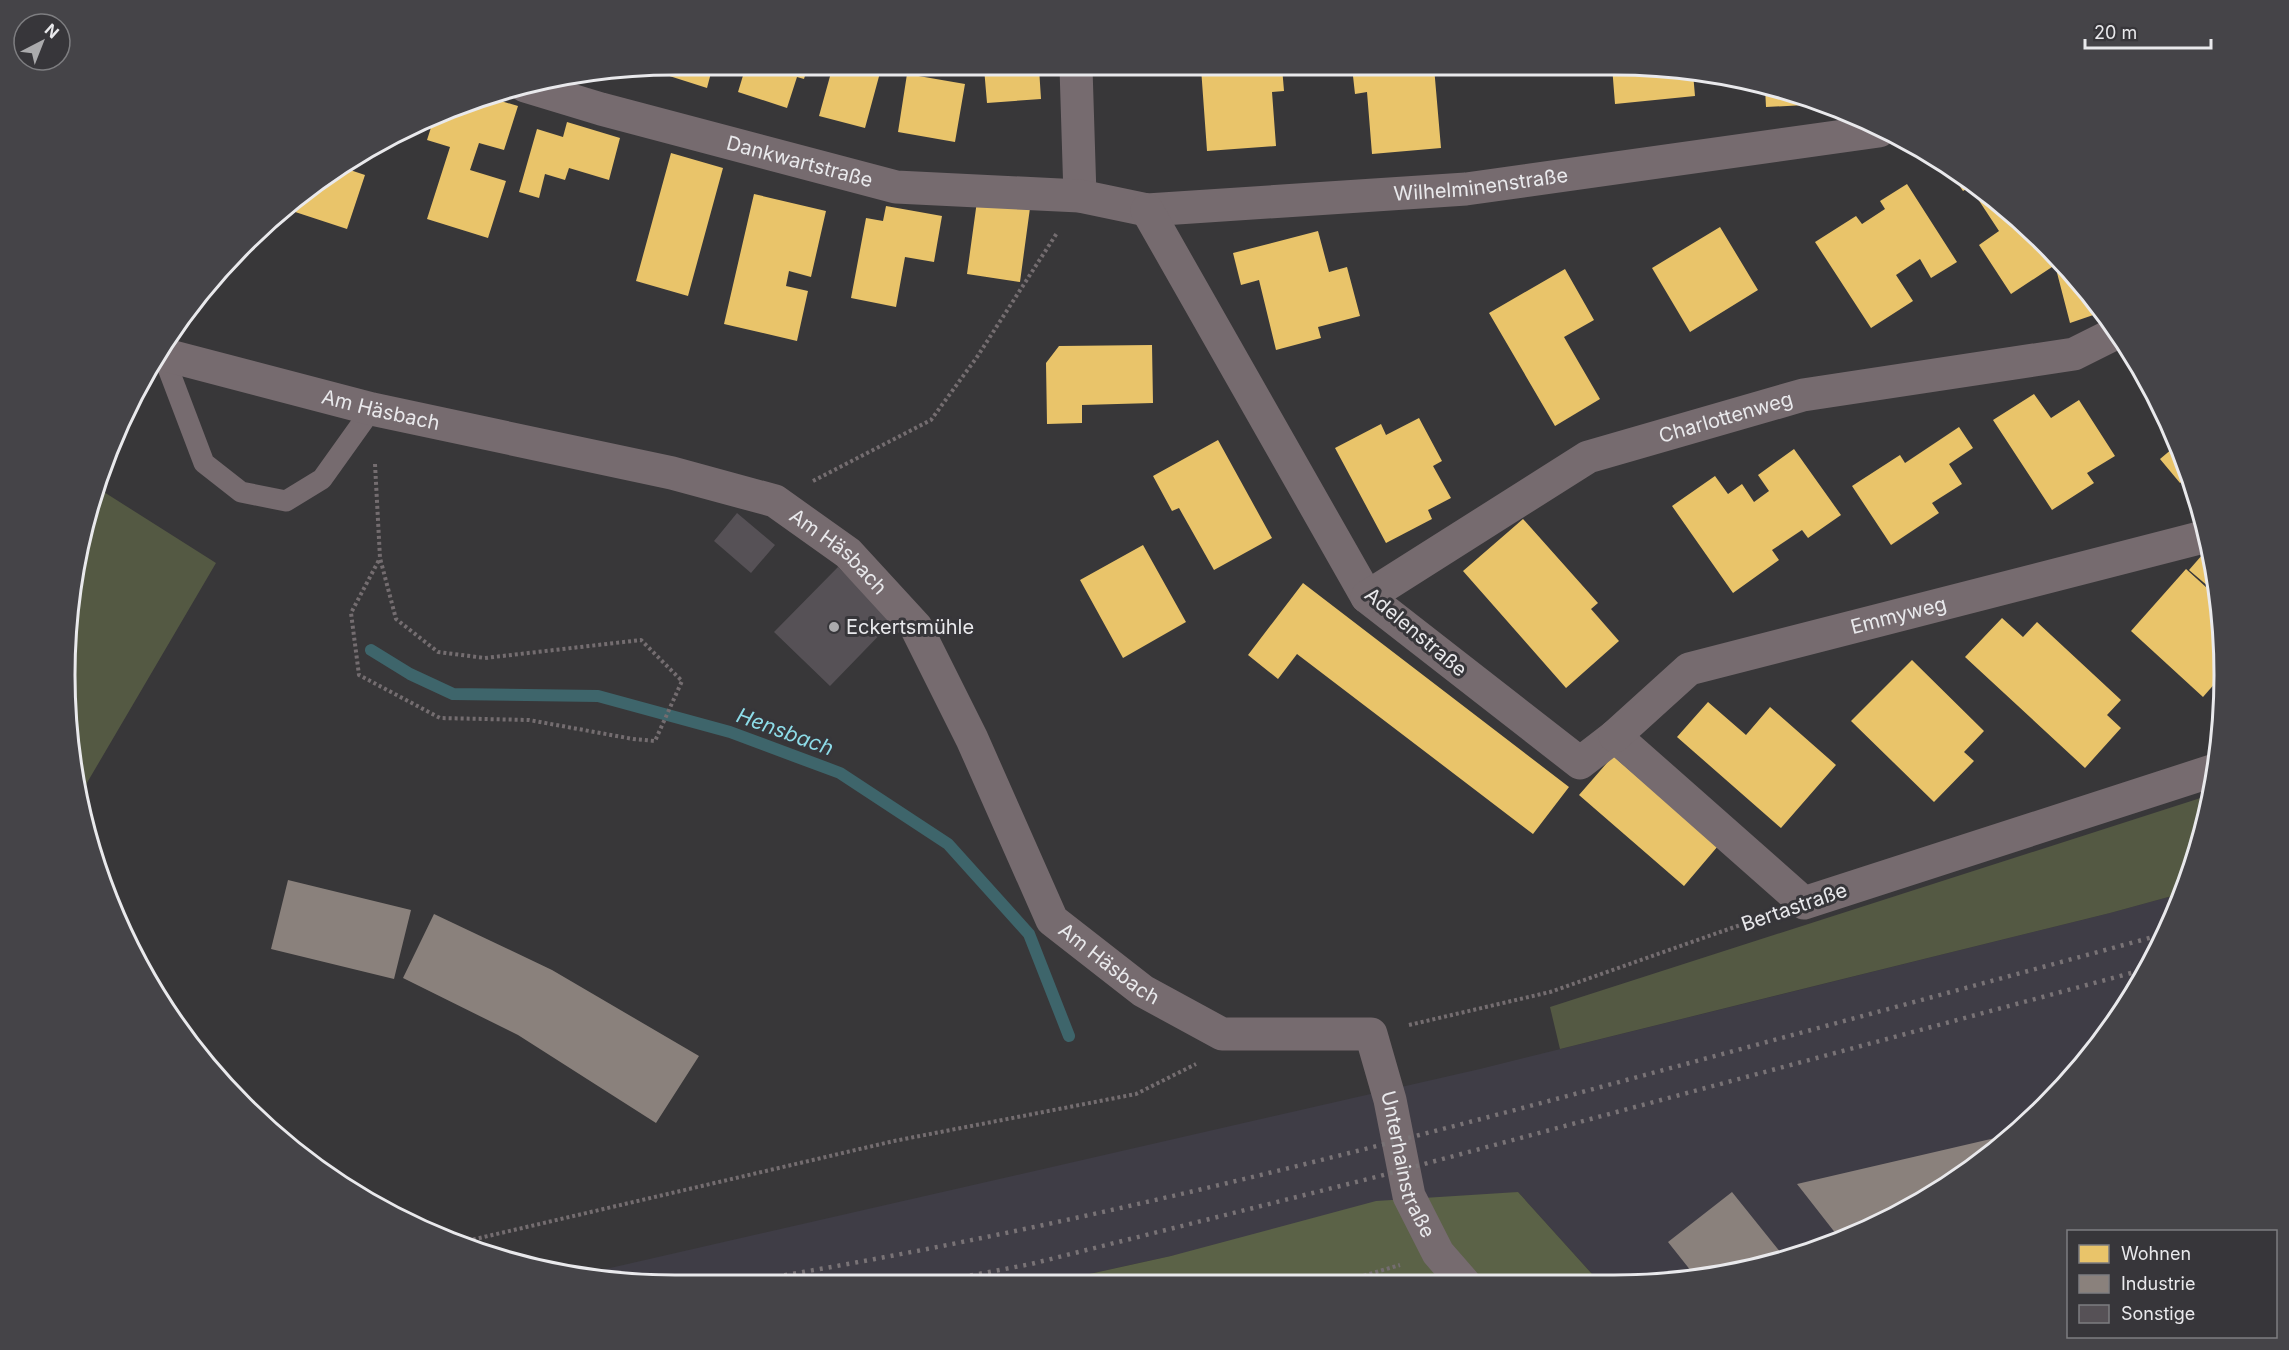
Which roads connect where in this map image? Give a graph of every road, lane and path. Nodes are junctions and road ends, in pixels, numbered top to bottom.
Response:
1 (1076, 75) edge
2 (540, 91) edge
3 (1869, 132) edge
4 (1080, 196) junction
5 (1146, 210) junction
6 (2109, 336) edge
7 (167, 356) edge
8 (163, 362) edge
9 (372, 409) junction
10 (775, 501) junction
11 (2198, 538) edge
12 (380, 558) junction
13 (1367, 597) junction
14 (1615, 736) junction
15 (2205, 773) edge
16 (1804, 903) junction
17 (1222, 1034) junction
18 (1371, 1034) junction
19 (473, 1240) edge
20 (1438, 1253) junction
21 (1365, 1275) edge
22 (1457, 1275) edge

1 - 4 street
2 - 4 street, Dankwartstraße
3 - 5 street, Wilhelminenstraße
4 - 5 street, Wilhelminenstraße
4 - 10 path
5 - 13 street, Adelenstraße
6 - 13 street, Charlottenweg
7 - 9 street, Am Häsbach
8 - 9 lane
9 - 10 street, Am Häsbach
9 - 12 path
10 - 17 street, Am Häsbach
11 - 14 street, Emmyweg
12 - 12 path
13 - 14 street, Adelenstraße
14 - 16 street
15 - 16 street, Bertastraße
16 - 18 path, Bertastraße
17 - 18 street, Am Häsbach
17 - 19 path
18 - 20 street, Unterhainstraße
20 - 21 path
20 - 22 street, Unterhainstraße

